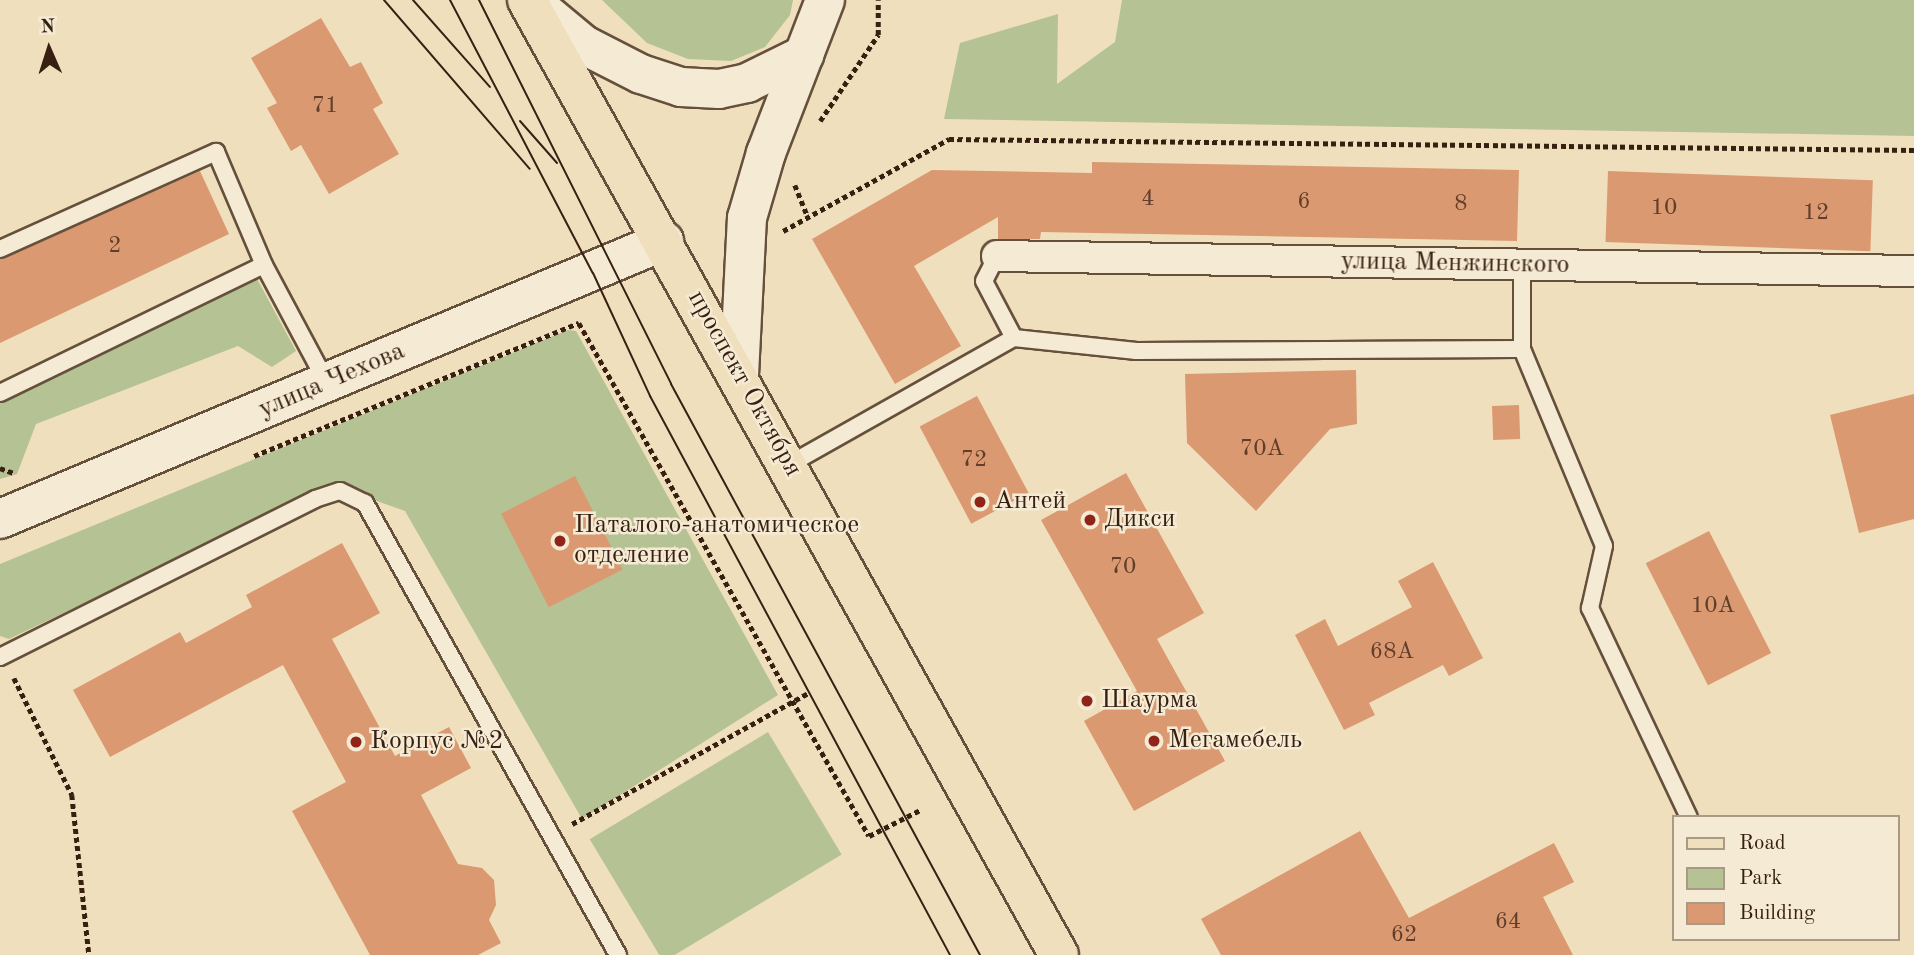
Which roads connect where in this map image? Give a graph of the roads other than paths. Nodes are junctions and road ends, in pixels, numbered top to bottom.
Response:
1 (529, 0) edge
2 (825, 0) edge
3 (804, 55) junction
4 (664, 242) junction
5 (0, 249) edge
6 (997, 256) joint
7 (264, 265) junction
8 (1522, 265) junction
9 (1914, 271) edge
10 (1014, 338) junction
11 (1522, 349) junction
12 (739, 375) junction
13 (327, 383) junction
14 (0, 393) edge
15 (790, 464) junction
16 (0, 520) edge
17 (1, 656) edge
18 (1688, 815) edge
19 (618, 955) edge
20 (1059, 955) edge

1 - 3 street
1 - 4 main road, проспект Октября
2 - 3 street
3 - 12 street
4 - 12 main road, проспект Октября
4 - 13 street, улица Чехова
5 - 7 lane
6 - 8 street, улица Менжинского
6 - 10 lane
7 - 13 lane
7 - 14 lane
8 - 9 street, улица Менжинского
8 - 11 lane
10 - 11 lane
10 - 15 lane
11 - 18 lane
12 - 15 main road, проспект Октября
13 - 16 street, улица Чехова
15 - 20 main road, проспект Октября
17 - 19 lane

